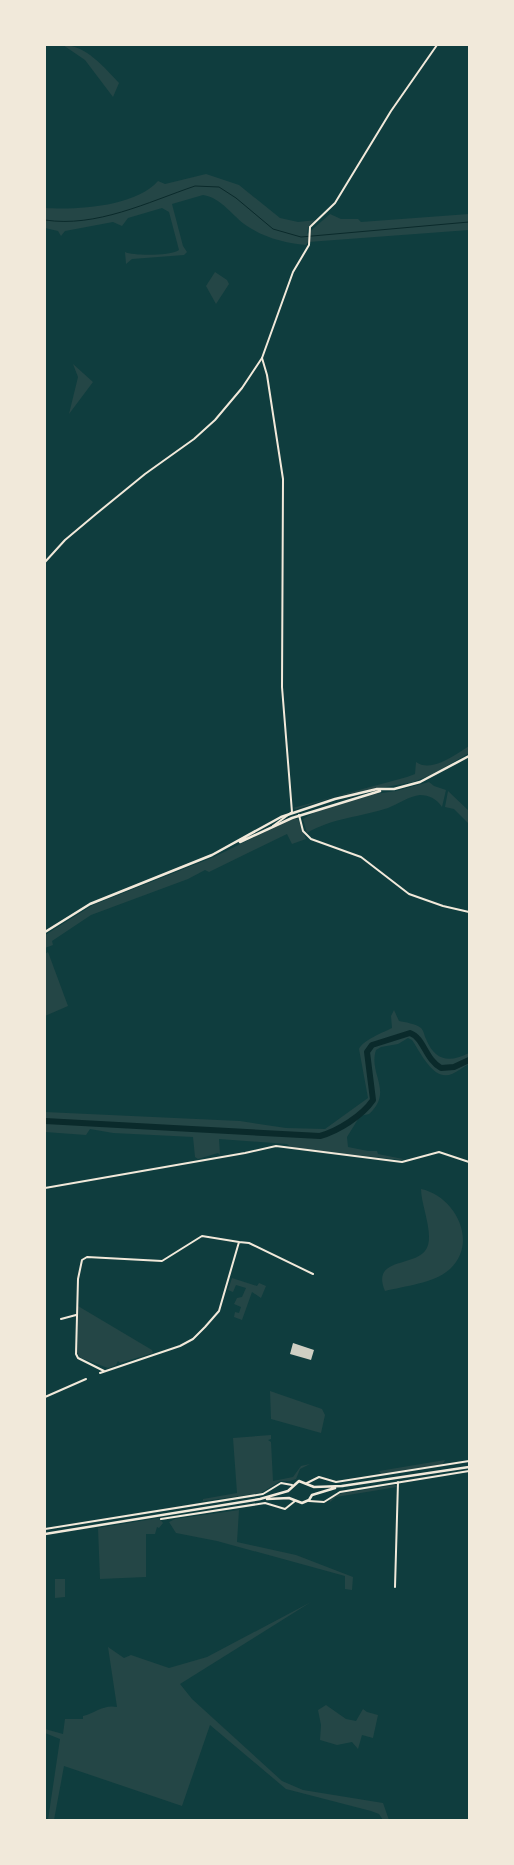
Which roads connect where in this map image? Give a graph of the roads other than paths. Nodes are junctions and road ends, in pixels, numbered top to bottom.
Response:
1 (437, 45) edge
2 (262, 358) junction
3 (45, 562) edge
4 (469, 756) edge
5 (383, 790) junction
6 (335, 799) junction
7 (292, 812) junction
8 (299, 815) junction
9 (269, 828) junction
10 (232, 845) junction
11 (469, 912) edge
12 (45, 932) edge
13 (469, 1162) edge
14 (45, 1188) edge
15 (239, 1242) junction
16 (313, 1274) dead end
17 (76, 1315) junction
18 (61, 1319) dead end
19 (104, 1371) junction
20 (100, 1373) dead end
21 (86, 1379) dead end
22 (45, 1397) edge
23 (469, 1461) edge
24 (469, 1467) edge
25 (469, 1471) edge
26 (398, 1482) junction
27 (309, 1484) junction
28 (343, 1486) junction
29 (291, 1487) junction
30 (312, 1496) junction
31 (292, 1498) junction
32 (260, 1499) junction
33 (295, 1501) junction
34 (307, 1501) junction
35 (318, 1502) junction
36 (162, 1519) dead end
37 (45, 1529) edge
38 (45, 1534) edge
39 (395, 1587) dead end

1 - 2 street
2 - 3 street
2 - 7 street
4 - 5 main road
5 - 6 main road
5 - 8 main road
6 - 7 main road
6 - 8 street
7 - 8 street
7 - 9 street
7 - 10 main road
8 - 9 main road
8 - 11 street
9 - 10 main road
10 - 12 main road
13 - 14 street
15 - 16 street
15 - 17 street
15 - 19 street
17 - 18 street
17 - 19 street
19 - 20 street
21 - 22 street
23 - 27 street
24 - 28 main road
25 - 26 street
26 - 35 street
26 - 39 street
27 - 28 main road
27 - 29 main road
27 - 30 main road
28 - 30 main road
29 - 31 main road
29 - 32 main road
29 - 37 street
30 - 34 main road
30 - 35 street
31 - 32 main road
31 - 33 main road
32 - 38 main road
33 - 34 main road
33 - 36 street
34 - 35 street

